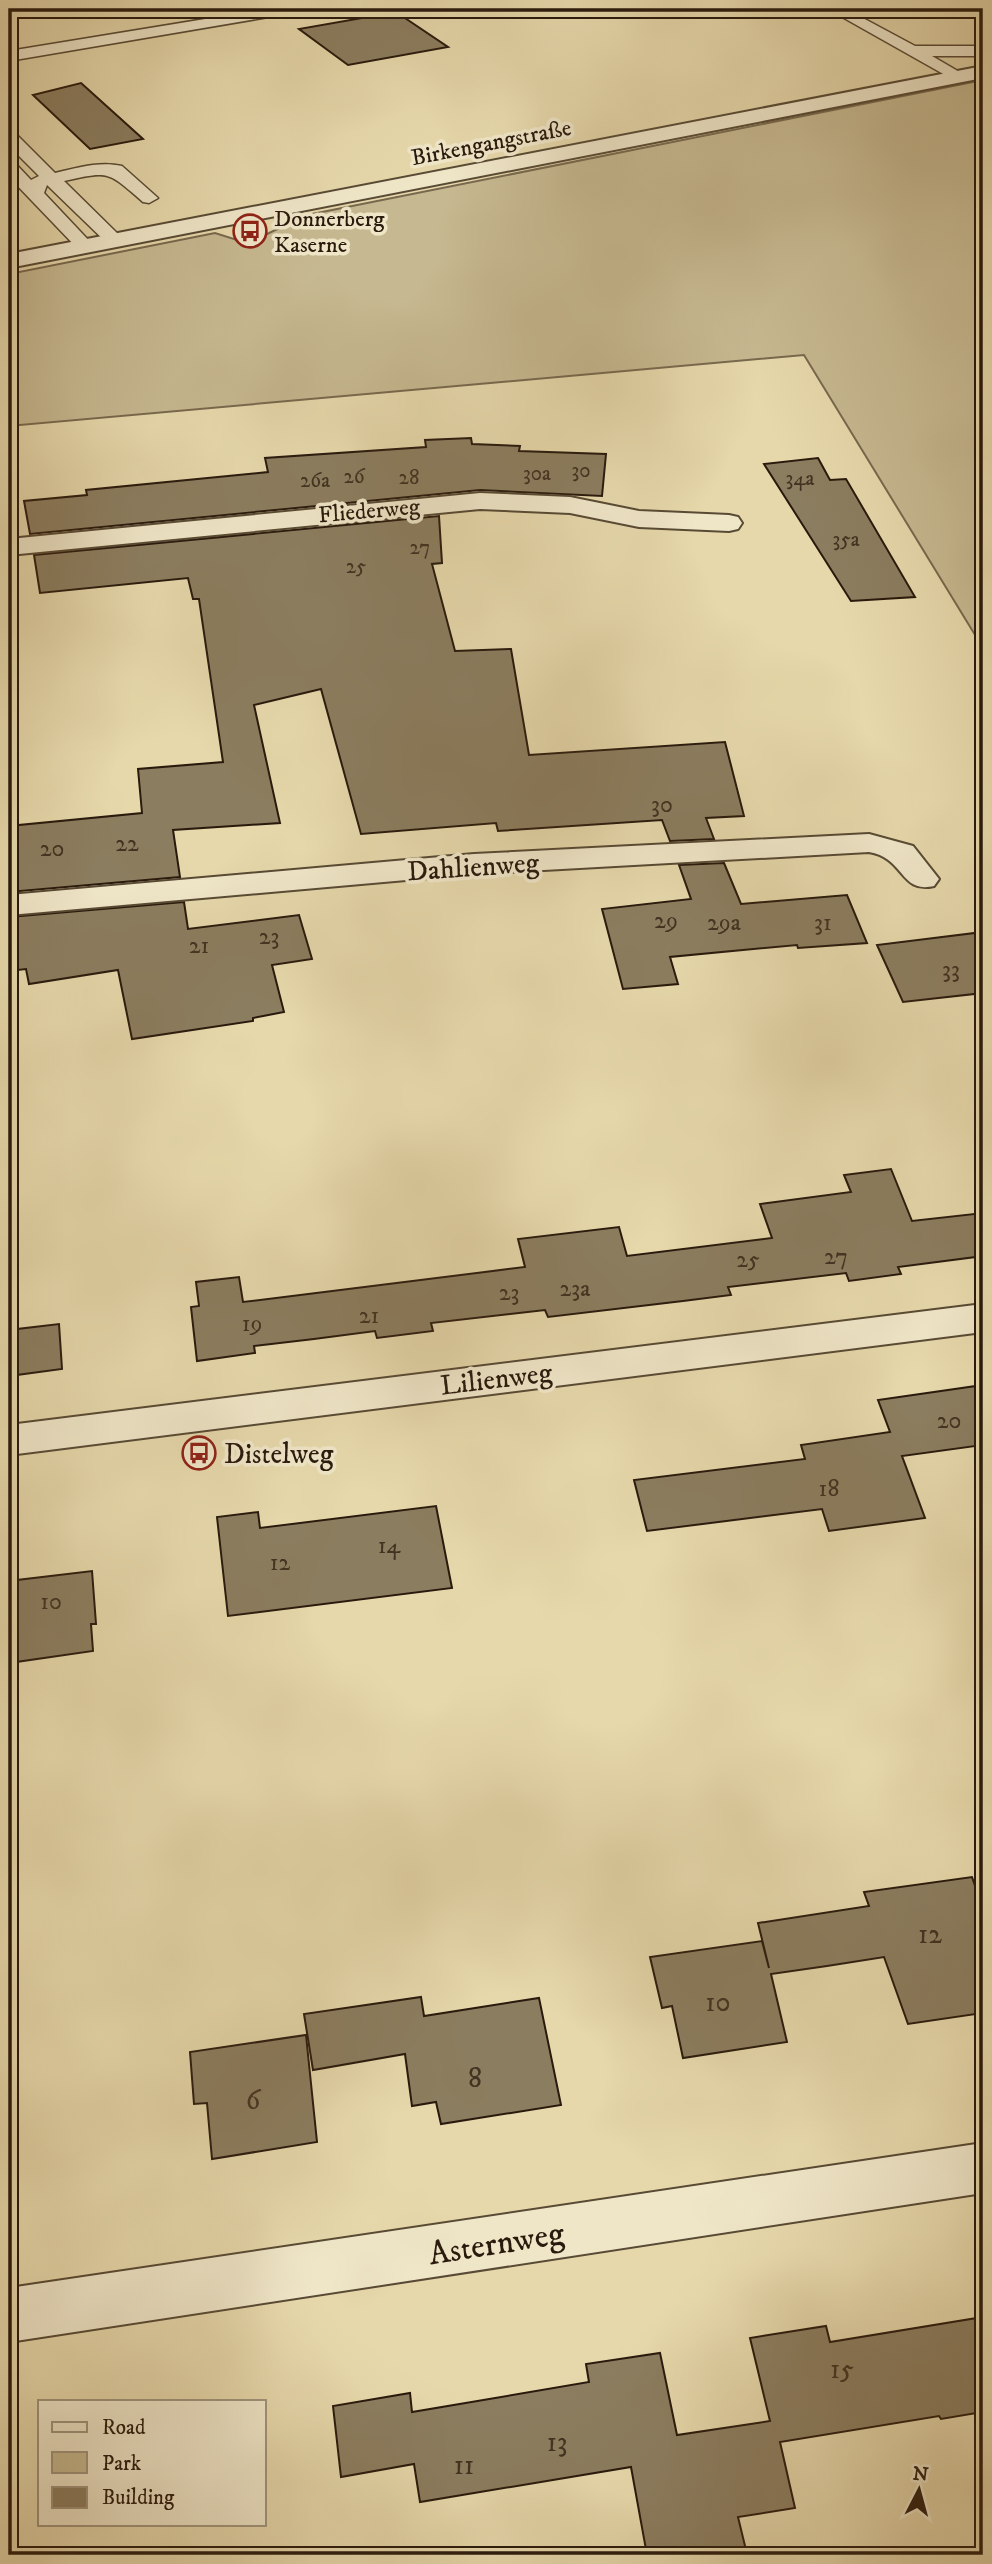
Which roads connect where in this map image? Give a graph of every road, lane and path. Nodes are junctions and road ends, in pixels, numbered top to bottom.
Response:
1 (292, 9) edge
2 (835, 9) edge
3 (258, 11) edge
4 (911, 51) junction
5 (983, 51) edge
6 (9, 56) edge
7 (983, 72) edge
8 (960, 77) junction
9 (9, 137) edge
10 (9, 167) edge
11 (52, 178) junction
12 (35, 193) junction
13 (149, 198) dead end
14 (114, 240) junction
15 (85, 246) junction
16 (9, 261) edge
17 (729, 523) dead end
18 (9, 547) edge
19 (923, 879) dead end
20 (9, 905) edge
21 (983, 1318) edge
22 (9, 1440) edge
23 (983, 2168) edge
24 (9, 2315) edge

1 - 3 lane
2 - 4 lane
3 - 6 lane
4 - 5 lane
4 - 8 lane
7 - 8 street, Birkengangstraße
8 - 14 street, Birkengangstraße
9 - 11 lane
10 - 12 lane
11 - 12 lane
11 - 13 lane
11 - 14 lane
12 - 15 lane
14 - 15 street, Birkengangstraße
15 - 16 street, Birkengangstraße
17 - 18 street, Fliederweg
19 - 20 street, Dahlienweg
21 - 22 street, Lilienweg
23 - 24 street, Asternweg

